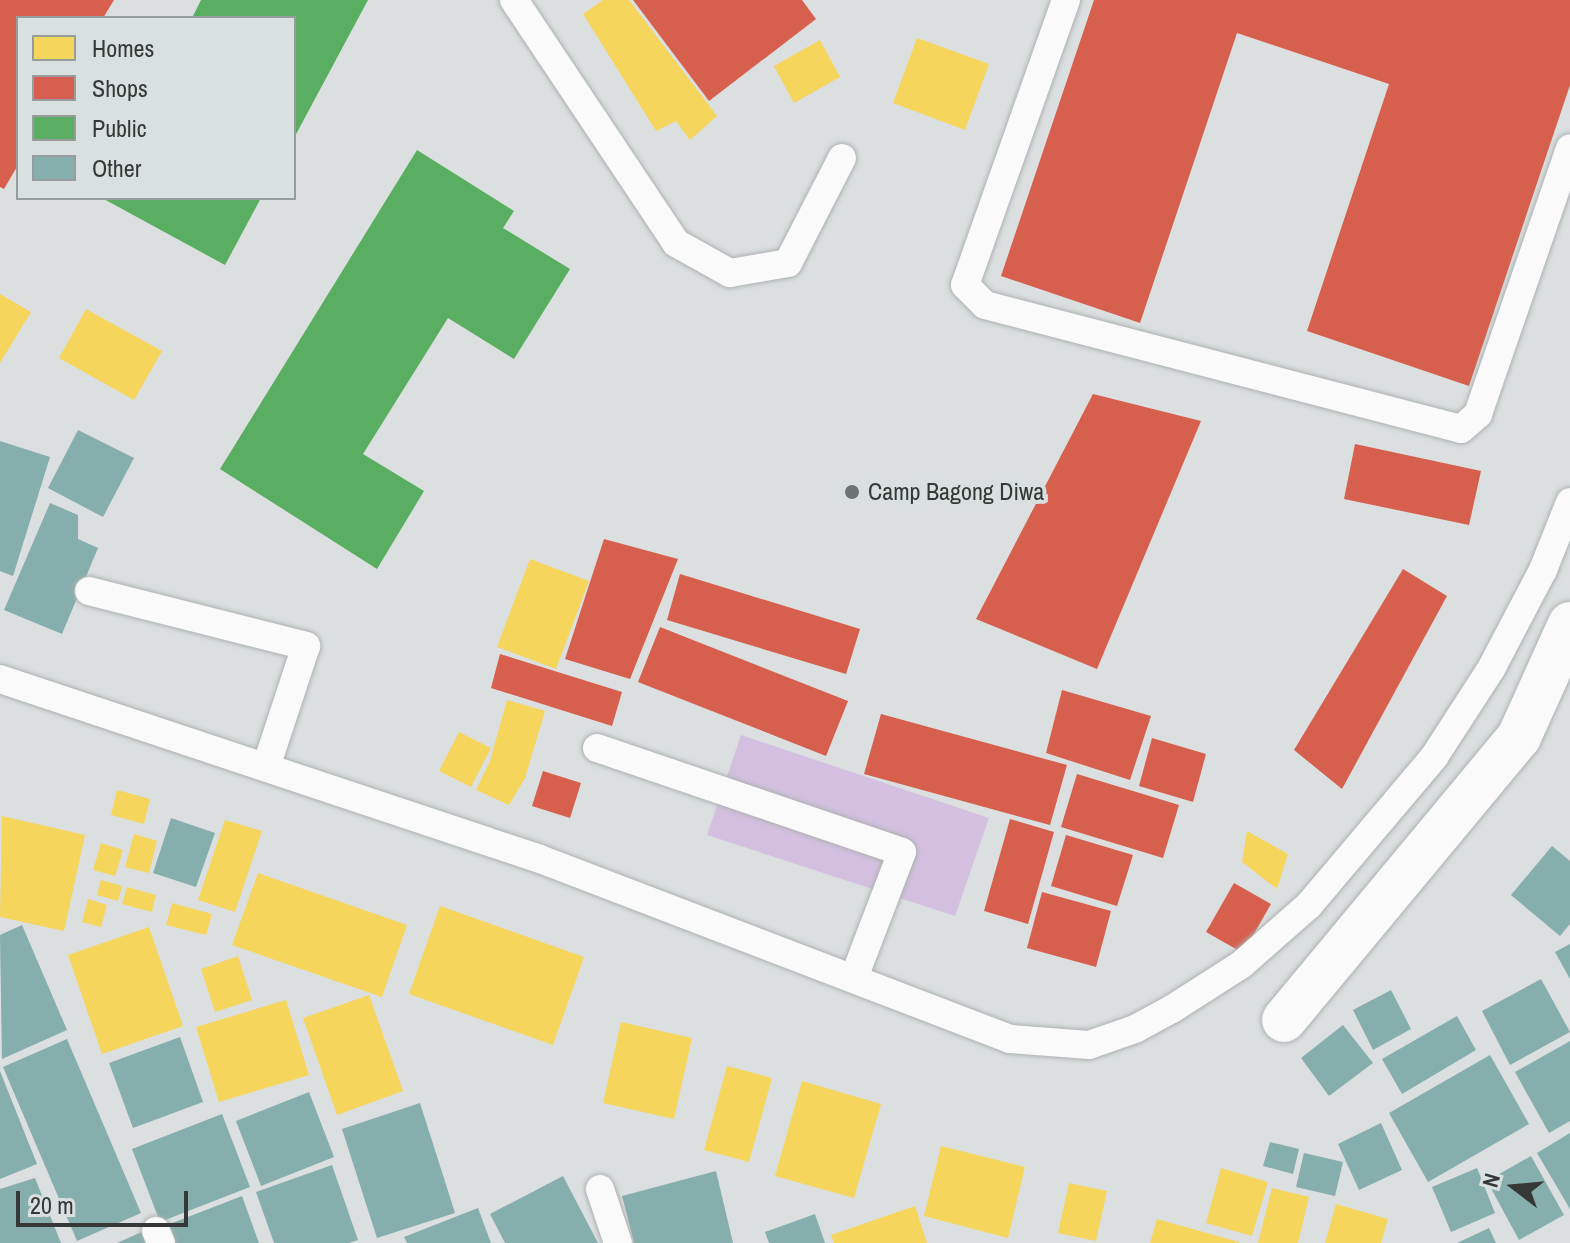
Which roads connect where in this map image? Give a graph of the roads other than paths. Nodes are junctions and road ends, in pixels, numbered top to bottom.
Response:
1 (514, 0) edge
2 (1066, 0) edge
3 (1570, 148) edge
4 (842, 158) dead end
5 (1570, 502) edge
6 (89, 591) dead end
7 (1570, 624) edge
8 (0, 679) edge
9 (597, 748) dead end
10 (266, 767) junction
11 (854, 978) junction
12 (1284, 1020) dead end
13 (600, 1189) dead end
14 (618, 1243) edge

1 - 4 lane
2 - 3 lane
5 - 11 lane
6 - 10 lane
7 - 12 street
8 - 10 lane
9 - 11 lane
10 - 11 lane
13 - 14 lane

